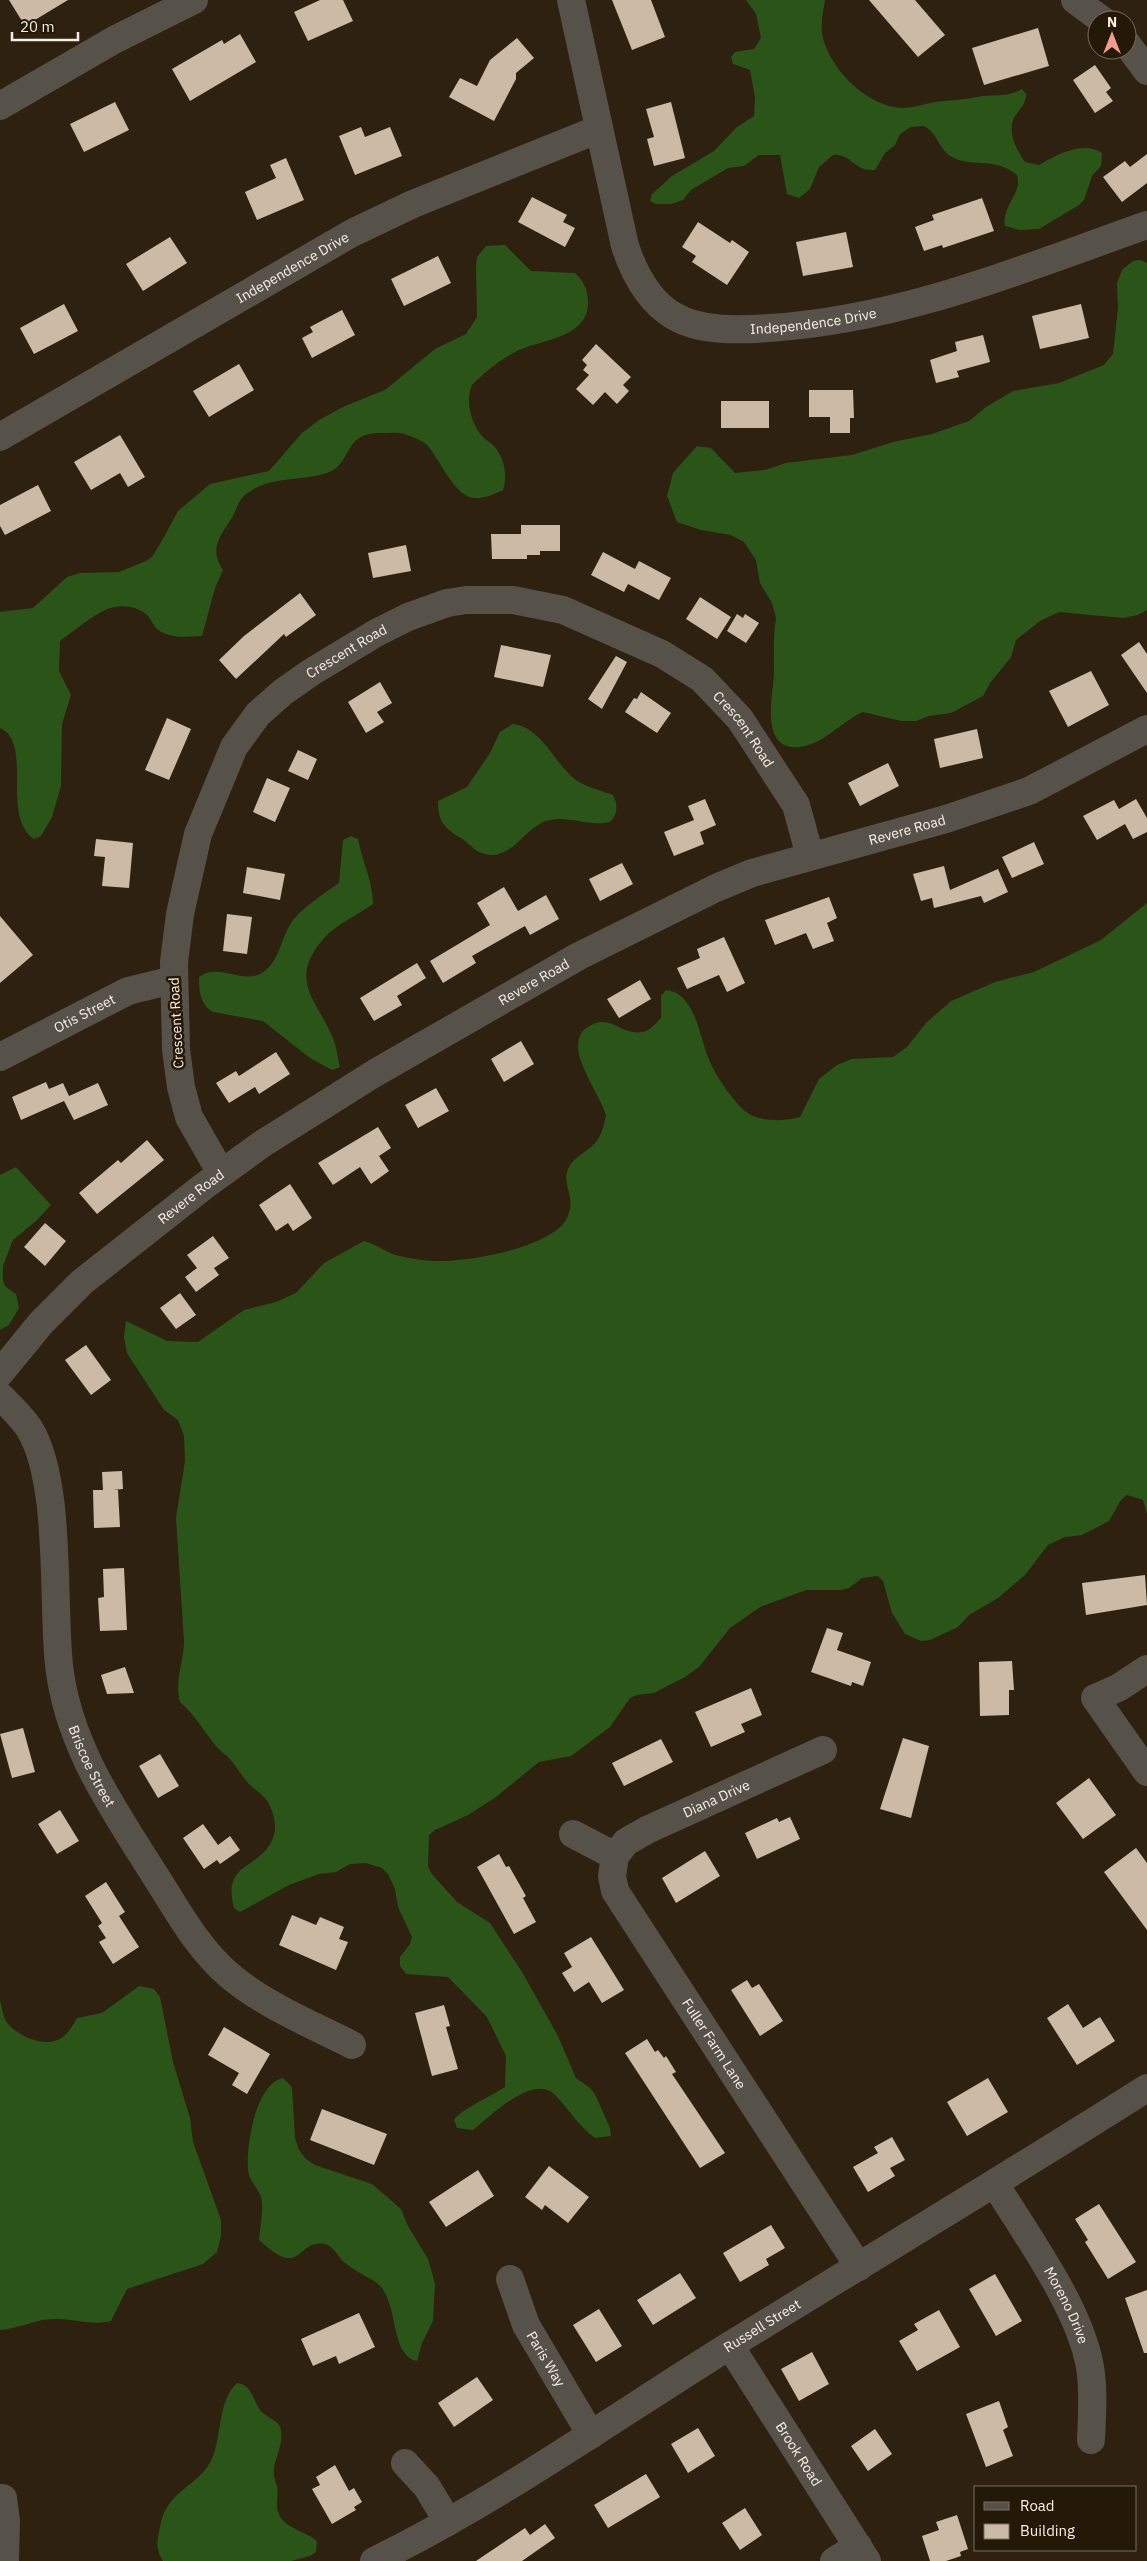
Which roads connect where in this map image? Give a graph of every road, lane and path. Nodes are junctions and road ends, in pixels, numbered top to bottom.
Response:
1 (194, 0) edge
2 (571, 0) edge
3 (1075, 0) edge
4 (1088, 10) edge
5 (1137, 58) edge
6 (1147, 71) edge
7 (0, 106) edge
8 (599, 129) junction
9 (1147, 225) edge
10 (0, 437) edge
11 (1147, 729) edge
12 (810, 856) junction
13 (173, 980) junction
14 (0, 1058) edge
15 (222, 1173) junction
16 (0, 1373) edge
17 (0, 1396) edge
18 (1147, 1669) edge
19 (823, 1750) dead end
20 (1147, 1772) edge
21 (574, 1834) dead end
22 (615, 1856) junction
23 (352, 2046) dead end
24 (1147, 2088) edge
25 (995, 2184) junction
26 (859, 2267) junction
27 (510, 2279) dead end
28 (730, 2346) junction
29 (591, 2435) junction
30 (1092, 2440) dead end
31 (405, 2463) dead end
32 (3, 2498) dead end
33 (448, 2522) junction
34 (863, 2554) edge
35 (5, 2561) edge
36 (374, 2561) edge
37 (834, 2561) edge

1 - 7 street
2 - 8 street, Independence Drive
3 - 4 street
5 - 6 street
8 - 9 street, Independence Drive
8 - 10 street, Independence Drive
11 - 12 street, Revere Road
12 - 13 street, Crescent Road
12 - 15 street, Revere Road
13 - 14 street, Otis Street
13 - 15 street, Crescent Road
15 - 16 street, Revere Road
17 - 23 street, Briscoe Street
18 - 20 street
19 - 22 street, Diana Drive
21 - 22 street
22 - 26 street, Fuller Farm Lane
24 - 25 street, Russell Street
25 - 26 street, Russell Street
25 - 30 street, Moreno Drive
26 - 28 street, Russell Street
27 - 29 street, Paris Way
28 - 29 street, Russell Street
28 - 34 street, Brook Road
29 - 33 street, Russell Street
31 - 33 street
32 - 35 street
33 - 36 street, Russell Street
34 - 37 street

